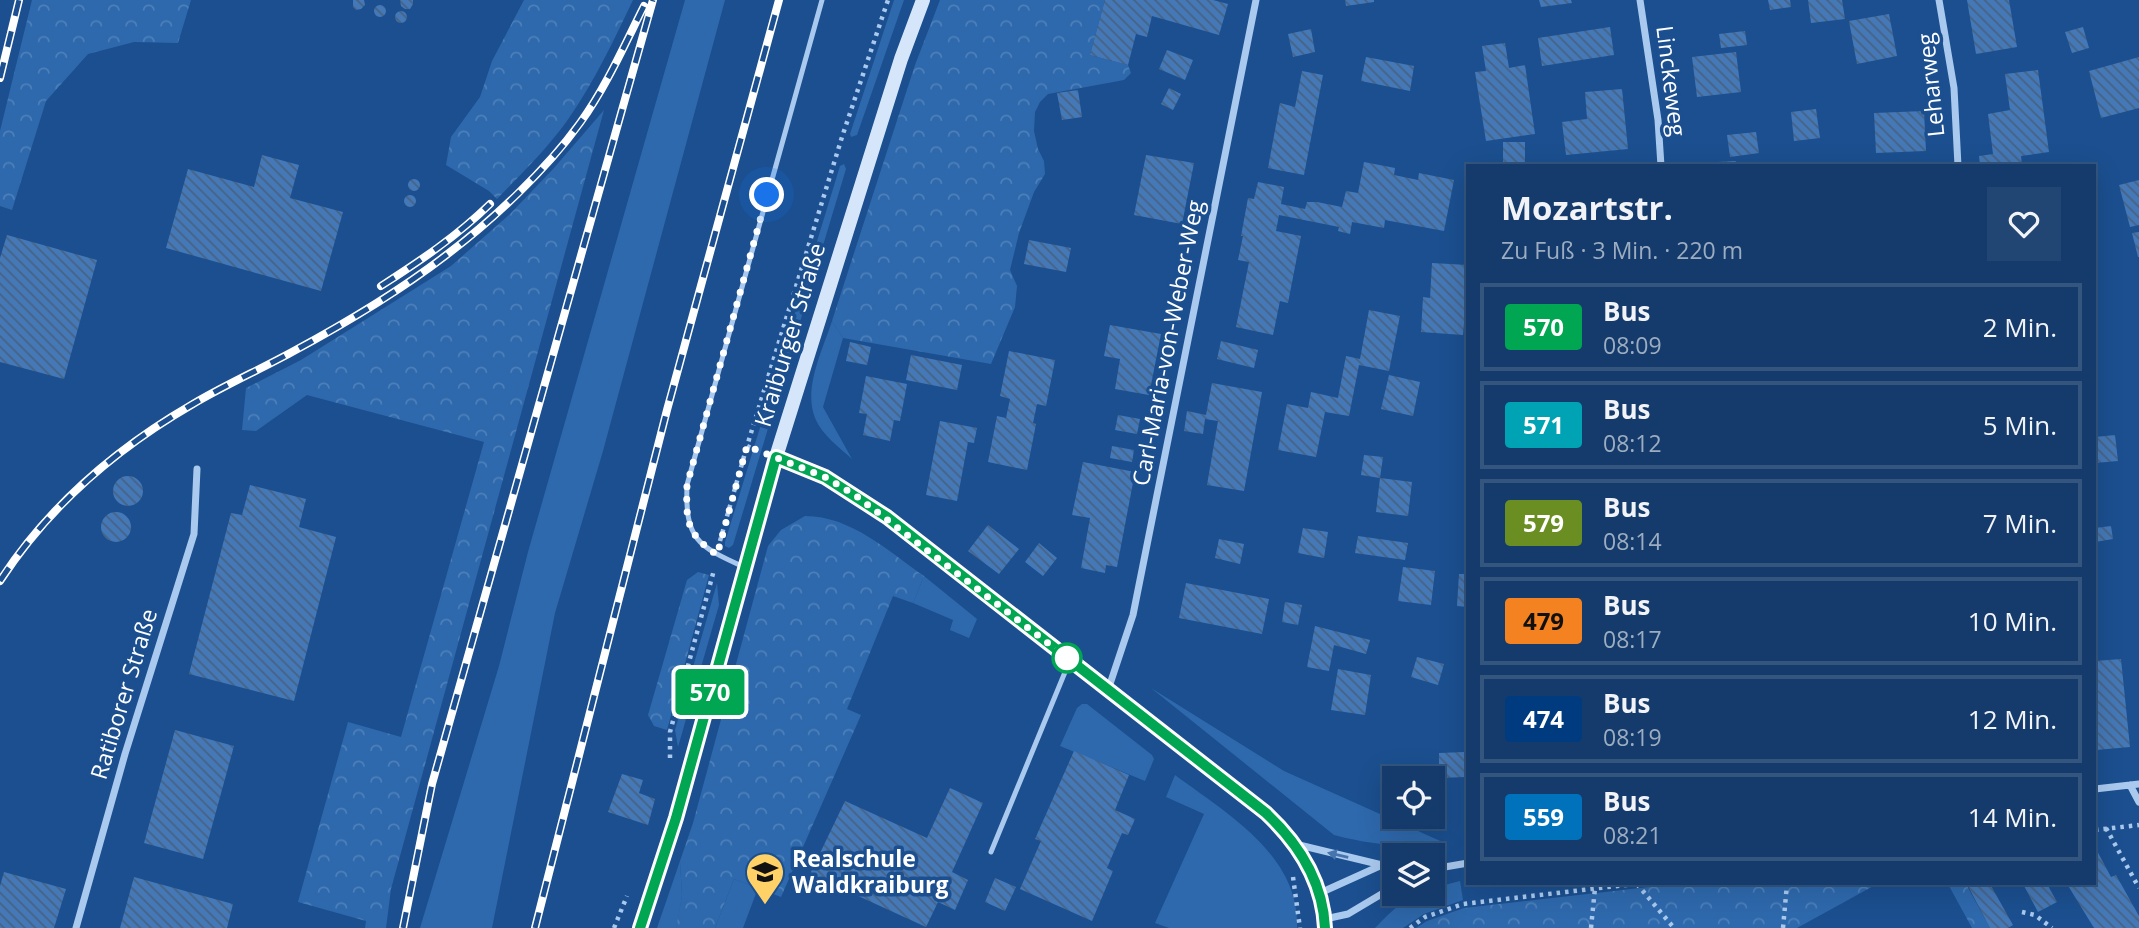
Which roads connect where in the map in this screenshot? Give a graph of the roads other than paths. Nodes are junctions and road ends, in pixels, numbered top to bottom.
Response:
1 (821, 0) edge
2 (923, 0) edge
3 (1256, 0) edge
4 (1640, 0) edge
5 (1939, 0) edge
6 (1661, 164) edge
7 (1958, 164) edge
8 (776, 457) junction
9 (197, 469) dead end
10 (744, 567) junction
11 (1070, 660) junction
12 (1108, 690) junction
13 (2139, 784) edge
14 (2130, 785) junction
15 (2096, 789) edge
16 (2139, 802) edge
17 (1295, 844) junction
18 (991, 852) dead end
19 (1466, 863) edge
20 (1382, 865) joint
21 (1445, 867) edge
22 (1320, 893) junction
23 (1382, 894) edge
24 (1325, 919) junction
25 (76, 928) edge
26 (640, 928) edge
27 (1325, 928) edge

1 - 10 lane
2 - 8 main road, Kraiburger Straße
3 - 12 street, Carl-Maria-von-Weber-Weg
4 - 6 street, Linckeweg
5 - 7 street, Leharweg
8 - 10 main road, Kraiburger Straße
8 - 11 street
9 - 25 street, Ratiborer Straße
10 - 26 main road, Kraiburger Straße
11 - 12 street
11 - 18 lane
12 - 17 street
13 - 14 street
14 - 15 street
14 - 16 street
20 -> 17 street
17 - 22 street
19 - 21 street
20 - 22 street
22 - 24 street
23 - 24 street
24 - 27 street

